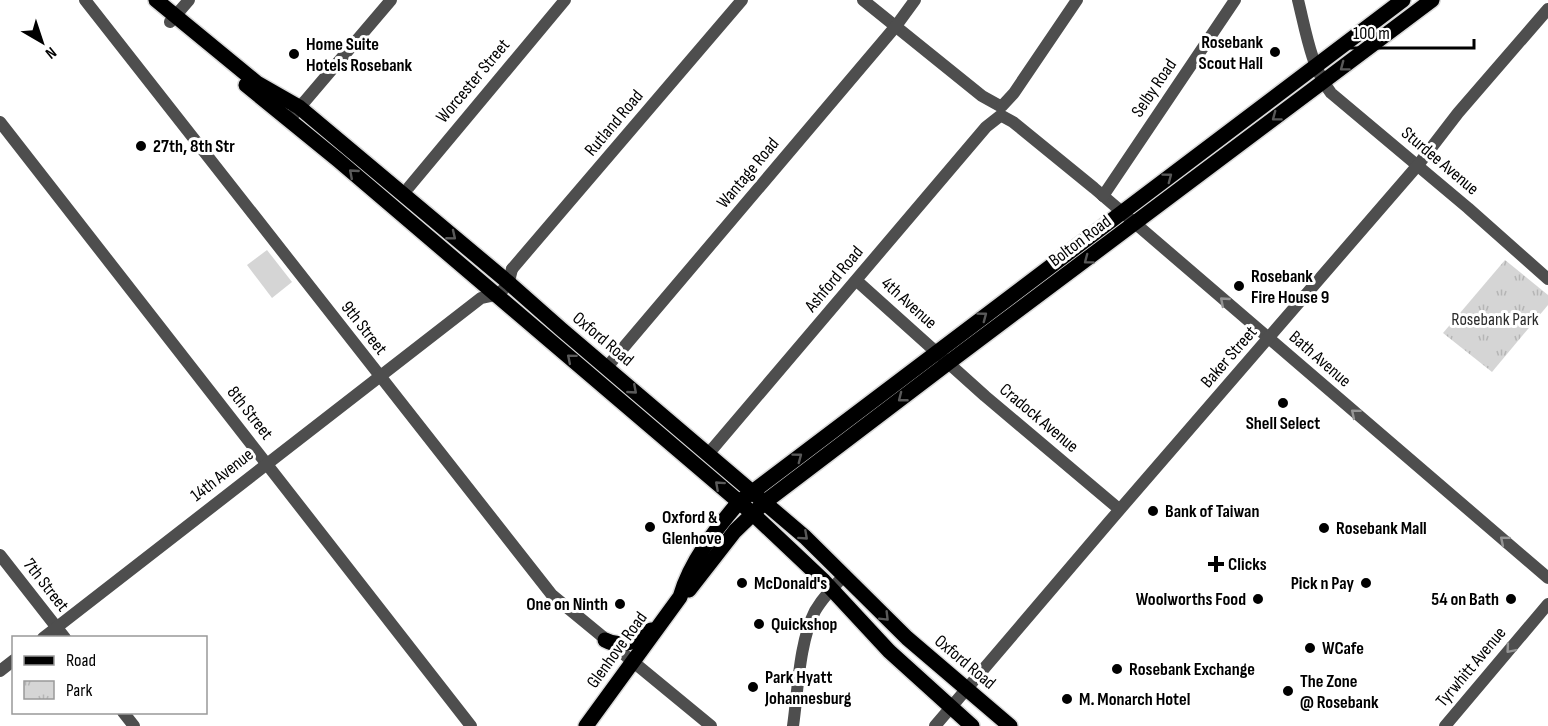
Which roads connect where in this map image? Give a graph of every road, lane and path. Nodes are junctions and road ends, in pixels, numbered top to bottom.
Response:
1 (85, 0) edge
2 (144, 0) edge
3 (156, 0) edge
4 (189, 0) edge
5 (391, 0) edge
6 (565, 0) edge
7 (742, 0) edge
8 (863, 0) edge
9 (915, 0) edge
10 (1077, 0) edge
11 (1235, 0) edge
12 (1298, 0) edge
13 (1403, 0) edge
14 (1432, 0) edge
15 (1548, 9) edge
16 (173, 19) junction
17 (896, 26) junction
18 (1315, 66) junction
19 (1323, 82) junction
20 (299, 107) junction
21 (1002, 112) junction
22 (290, 120) junction
23 (0, 122) edge
24 (1418, 165) junction
25 (1103, 195) junction
26 (399, 197) junction
27 (1121, 213) junction
28 (1134, 225) junction
29 (497, 273) junction
30 (511, 276) junction
31 (1548, 279) edge
32 (857, 281) junction
33 (487, 293) junction
34 (1269, 339) junction
35 (937, 352) junction
36 (948, 363) junction
37 (607, 367) junction
38 (379, 376) junction
39 (709, 453) junction
40 (266, 464) junction
41 (745, 497) junction
42 (765, 502) junction
43 (1119, 509) junction
44 (752, 513) junction
45 (718, 552) junction
46 (793, 553) junction
47 (0, 555) edge
48 (844, 574) junction
49 (1548, 578) edge
50 (831, 589) junction
51 (680, 597) junction
52 (1548, 604) edge
53 (665, 618) junction
54 (56, 627) junction
55 (45, 636) edge
56 (63, 636) edge
57 (605, 640) junction
58 (12, 662) edge
59 (632, 662) junction
60 (0, 671) edge
61 (966, 688) junction
62 (952, 707) junction
63 (125, 714) edge
64 (134, 726) edge
65 (471, 726) edge
66 (586, 726) edge
67 (711, 726) edge
68 (793, 726) edge
69 (935, 726) edge
70 (972, 726) edge
71 (1010, 726) edge
72 (1445, 726) edge

1 - 38 street, 9th Street
2 - 16 main road, Oxford Road
3 - 16 main road, Oxford Road
4 - 16 street
5 - 20 street
6 - 26 street, Worcester Street
7 - 30 street, Rutland Road
8 - 17 street, Bath Avenue
9 - 17 street, Wantage Road
10 - 21 street, Ashford Road
11 - 25 street, Selby Road
12 - 18 street, Sturdee Avenue
13 - 18 main road, Bolton Road
14 -> 19 main road, Bolton Road
15 - 24 street, Baker Street
16 - 20 main road, Oxford Road
16 - 22 main road, Oxford Road
17 - 21 street, Bath Avenue
17 - 37 street, Wantage Road
18 - 19 street, Sturdee Avenue
27 -> 18 main road, Bolton Road
19 - 24 street, Sturdee Avenue
19 -> 28 main road, Bolton Road
20 - 22 street
20 - 26 main road, Oxford Road
21 - 25 street, Bath Avenue
21 - 32 street, Ashford Road
26 -> 22 main road, Oxford Road
23 - 40 street, 8th Street
24 - 31 street, Sturdee Avenue
24 - 34 street, Baker Street
25 - 27 street, Bath Avenue
26 -> 29 main road, Oxford Road
26 - 33 main road, Oxford Road
27 - 28 street, Bath Avenue
35 -> 27 main road, Bolton Road
34 -> 28 street, Bath Avenue
28 -> 36 main road, Bolton Road
29 - 30 main road, Oxford Road
29 - 33 street
30 - 33 street, Rutland Road
30 - 37 main road, Oxford Road
32 - 35 street, 4th Avenue
32 - 39 street, Ashford Road
33 - 38 street, 14th Avenue
41 -> 33 main road, Oxford Road
34 - 43 street, Baker Street
49 -> 34 street, Bath Avenue
35 - 36 street, Cradock Avenue
41 -> 35 main road, Bolton Road
36 -> 42 main road, Bolton Road
36 - 43 street, Cradock Avenue
37 -> 39 main road, Oxford Road
38 - 40 street, 14th Avenue
38 - 57 street, 9th Street
39 - 41 main road, Oxford Road
40 - 54 street, 14th Avenue
40 - 65 street, 8th Street
41 - 42 main road, Oxford Road
41 - 44 main road, Oxford Road
41 - 51 main road, Glenhove Road
42 - 44 main road, Bolton Road
42 -> 48 main road, Oxford Road
43 - 61 street, Baker Street
44 - 45 main road, Glenhove Road
44 - 46 main road, Oxford Road
45 - 46 main road
45 - 51 main road, Glenhove Road
46 - 50 main road, Oxford Road
47 - 54 street, 7th Street
48 - 50 street
48 -> 61 main road, Oxford Road
50 - 62 main road, Oxford Road
50 - 68 street
51 - 53 main road, Glenhove Road
52 -> 72 street, Tyrwhitt Avenue
53 - 57 main road
53 - 59 main road, Glenhove Road
54 - 55 street, 14th Avenue
54 - 56 street, 7th Street
57 - 59 street, 9th Street
58 - 60 street
59 - 66 main road, Glenhove Road
59 - 67 street, 9th Street
61 - 62 street, Baker Street
61 - 71 main road, Oxford Road
62 - 69 street, Baker Street
62 - 70 main road, Oxford Road
63 - 64 street

